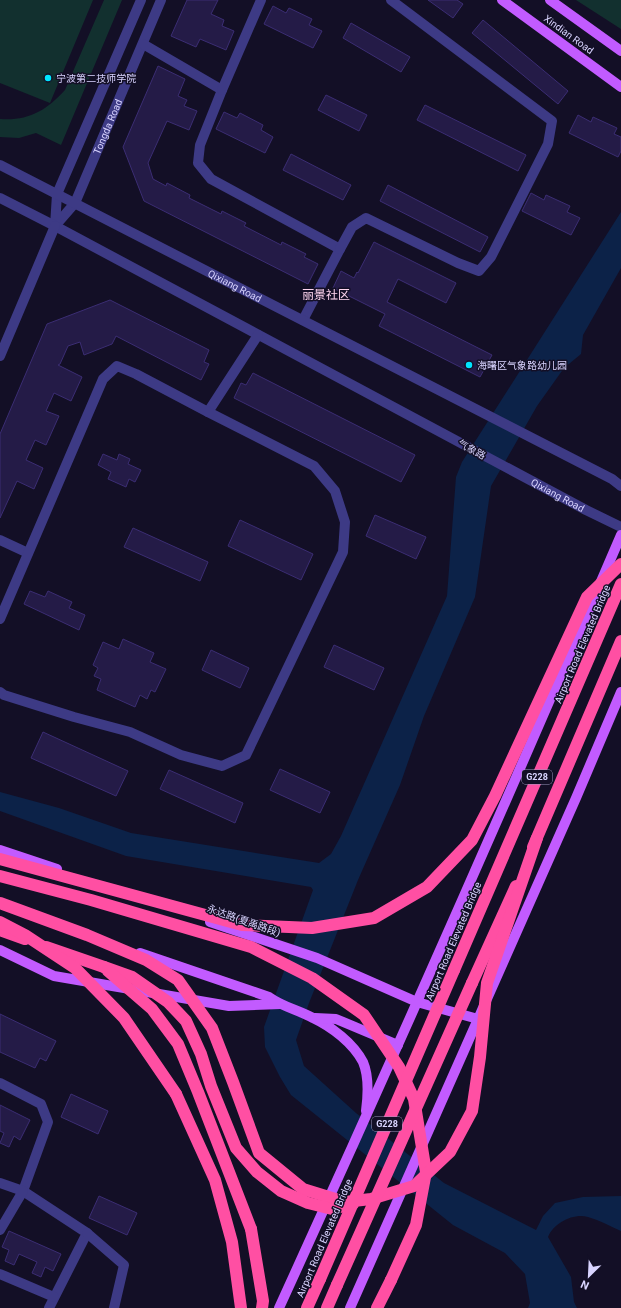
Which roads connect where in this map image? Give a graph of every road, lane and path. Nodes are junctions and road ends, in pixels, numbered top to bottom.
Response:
1 (141, 0) edge
2 (161, 0) edge
3 (261, 0) edge
4 (391, 0) edge
5 (502, 0) edge
6 (550, 0) edge
7 (143, 44) junction
8 (621, 51) edge
9 (621, 87) edge
10 (222, 90) junction
11 (0, 165) edge
12 (57, 194) junction
13 (0, 198) edge
14 (75, 203) junction
15 (55, 226) junction
16 (340, 249) junction
17 (303, 320) junction
18 (258, 335) junction
19 (0, 356) edge
20 (208, 412) junction
21 (495, 462) joint
22 (621, 486) edge
23 (621, 527) edge
24 (621, 535) edge
25 (0, 540) edge
26 (28, 553) junction
27 (621, 564) edge
28 (621, 584) edge
29 (0, 619) edge
30 (621, 641) edge
31 (0, 692) edge
32 (621, 692) edge
33 (537, 838) junction
34 (0, 850) edge
35 (0, 859) edge
36 (0, 876) edge
37 (0, 904) edge
38 (0, 922) edge
39 (0, 930) edge
40 (0, 950) edge
41 (104, 967) junction
42 (417, 1002) junction
43 (280, 1004) junction
44 (313, 1017) junction
45 (478, 1019) junction
46 (398, 1045) junction
47 (0, 1084) edge
48 (365, 1120) junction
49 (0, 1183) edge
50 (23, 1191) junction
51 (371, 1199) junction
52 (0, 1230) edge
53 (87, 1233) junction
54 (0, 1274) edge
55 (54, 1298) junction
56 (49, 1308) edge
57 (114, 1308) edge
58 (241, 1308) edge
59 (262, 1308) edge
60 (279, 1308) edge
61 (307, 1308) edge
62 (327, 1308) edge
63 (350, 1308) edge
64 (377, 1308) edge

1 - 12 street, Tongda Road
2 - 7 street, Tongda Road
3 - 10 street
4 - 16 street
5 - 9 main road, Xindian Road
6 - 8 main road, Xindian Road
7 - 10 street
7 - 14 street, Tongda Road
10 - 16 street
11 - 12 street, Qixiang Road
12 - 14 street, Qixiang Road
12 - 15 street, Tongda Road
13 - 15 street
14 - 15 street, Tongda Road
14 - 17 street, Qixiang Road
15 - 18 street
15 - 19 street, Tongda Road
16 - 17 street
17 - 22 street, Qixiang Road
18 - 20 street
18 - 21 street, 气象路
20 - 26 street
20 - 31 street
21 - 23 street, Qixiang Road
24 - 42 main road
25 - 26 street
26 - 29 street
27 - 35 highway, bridge
28 - 61 highway, Airport Road Elevated Bridge / G228, bridge
30 - 33 highway, G228
32 - 45 main road
33 - 51 highway, bridge
33 - 62 highway, G228, bridge
34 - 42 main road, 永达路(夏禹路段)
36 - 64 highway, bridge
37 - 43 main road
37 - 51 highway, bridge
38 - 58 highway, bridge
39 - 41 highway, bridge
40 - 43 main road
41 - 51 highway, bridge
41 - 59 highway, bridge
42 - 45 main road, 永达路(夏禹路段)
42 - 46 main road
43 - 44 main road
44 - 46 main road
44 - 48 main road
45 - 63 main road
46 - 48 main road
47 - 50 street
48 - 60 main road
49 - 50 street
50 - 52 street
50 - 53 street
53 - 55 street
53 - 57 street
54 - 55 street
55 - 56 street

